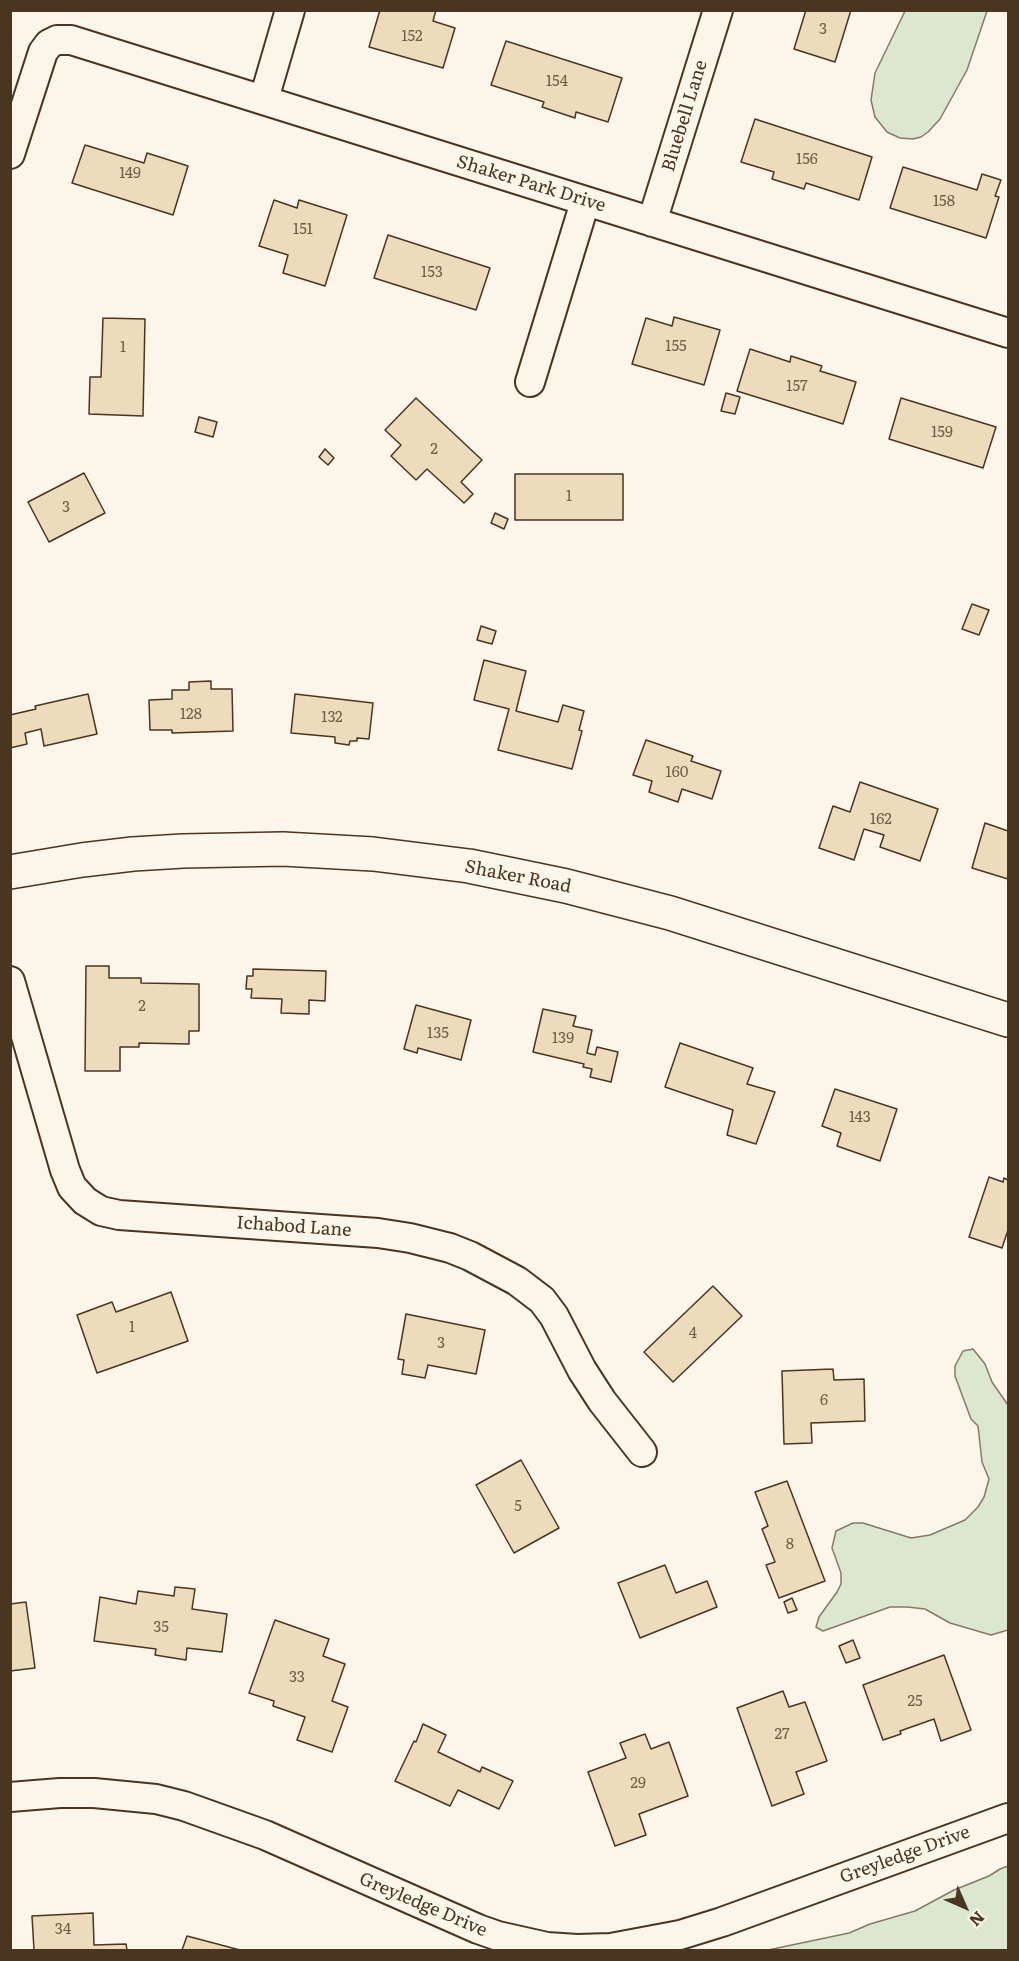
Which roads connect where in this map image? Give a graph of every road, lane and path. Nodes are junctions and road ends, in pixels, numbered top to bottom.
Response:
1 (290, 10) edge
2 (718, 10) edge
3 (264, 99) junction
4 (10, 154) edge
5 (585, 202) junction
6 (652, 222) junction
7 (1008, 333) edge
8 (530, 382) dead end
9 (10, 872) edge
10 (10, 981) edge
11 (1008, 1020) edge
12 (642, 1452) dead end
13 (10, 1797) edge
14 (1008, 1818) edge

1 - 3 street
2 - 6 street, Bluebell Lane
3 - 4 street, Shaker Park Drive
3 - 5 street, Shaker Park Drive
5 - 6 street, Shaker Park Drive
5 - 8 street
6 - 7 street, Shaker Park Drive
9 - 11 main road, Shaker Road
10 - 12 street, Ichabod Lane
13 - 14 street, Greyledge Drive

